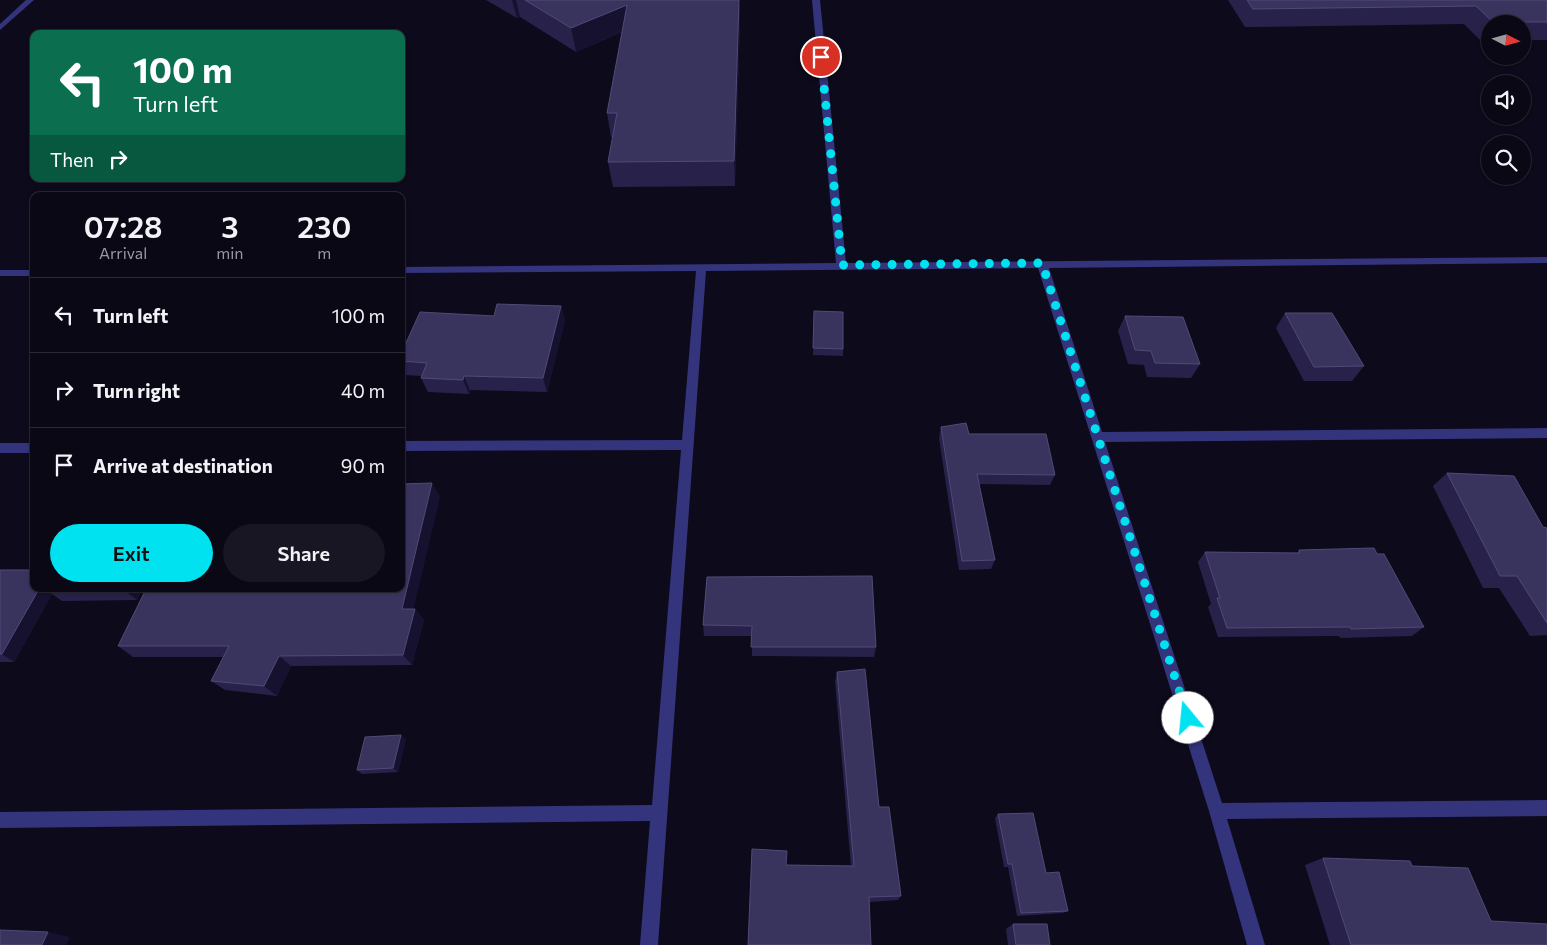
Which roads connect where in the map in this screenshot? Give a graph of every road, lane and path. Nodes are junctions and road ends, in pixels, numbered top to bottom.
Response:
1 (30, 0) edge
2 (816, 0) edge
3 (0, 28) edge
4 (1547, 260) edge
5 (1042, 263) junction
6 (842, 265) junction
7 (701, 267) junction
8 (405, 270) edge
9 (0, 273) edge
10 (30, 273) edge
11 (1547, 433) edge
12 (1098, 437) junction
13 (686, 445) junction
14 (405, 446) edge
15 (0, 448) edge
16 (30, 448) edge
17 (1547, 808) edge
18 (1217, 811) junction
19 (658, 813) junction
20 (0, 820) edge
21 (649, 945) edge
22 (1256, 945) edge

1 - 3 street
2 - 6 street
4 - 5 street
5 - 6 street
5 - 12 street
6 - 7 street
7 - 8 street
7 - 13 street
9 - 10 street
11 - 12 street
12 - 18 street
13 - 14 street
13 - 19 street
15 - 16 street
17 - 18 street
18 - 22 street
19 - 20 street
19 - 21 street

